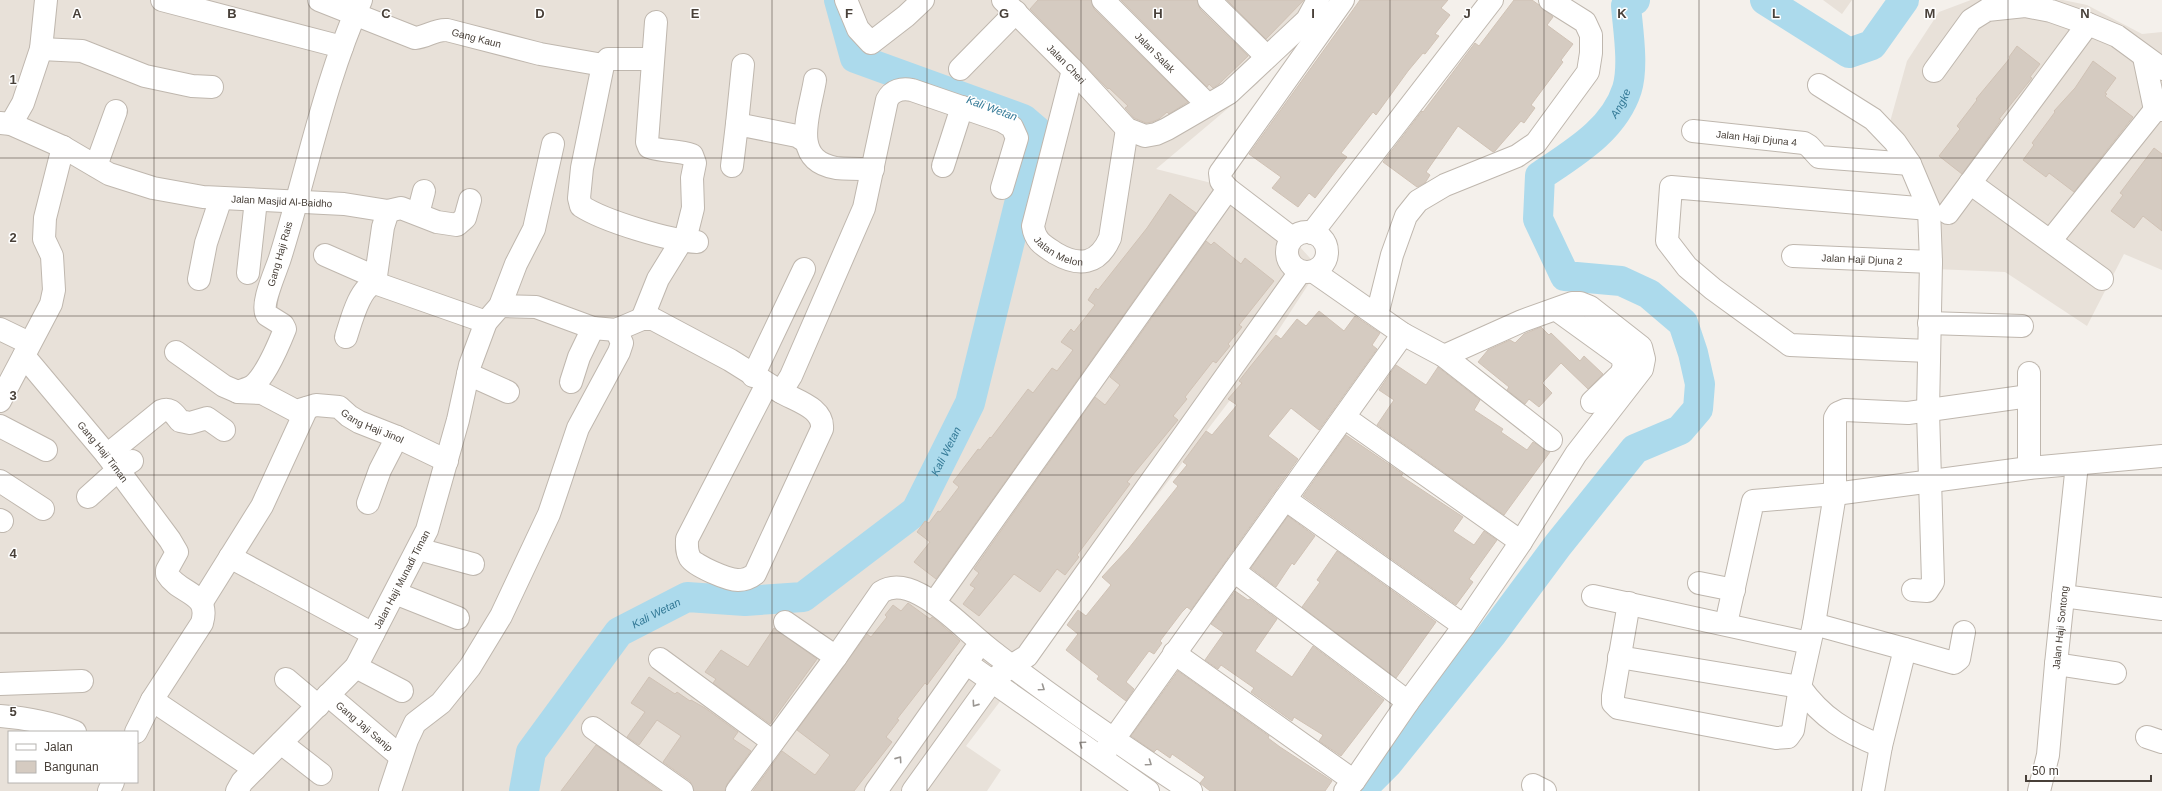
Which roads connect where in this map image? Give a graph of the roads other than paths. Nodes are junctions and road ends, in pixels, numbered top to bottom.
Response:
1 (46, 0) edge
2 (162, 0) edge
3 (319, 0) edge
4 (846, 0) edge
5 (923, 0) edge
6 (1103, 0) edge
7 (1209, 0) edge
8 (1343, 0) edge
9 (1492, 0) edge
10 (1550, 0) edge
11 (1317, 1) edge
12 (1009, 6) edge
13 (358, 7) edge
14 (909, 8) edge
15 (656, 22) dead end
16 (2088, 24) junction
17 (342, 47) junction
18 (41, 49) junction
19 (1267, 57) junction
20 (2144, 57) junction
21 (653, 59) junction
22 (743, 65) dead end
23 (603, 66) junction
24 (960, 69) dead end
25 (2162, 69) edge
26 (1073, 70) junction
27 (1934, 71) dead end
28 (815, 80) dead end
29 (1819, 85) dead end
30 (212, 87) dead end
31 (1208, 105) junction
32 (962, 107) junction
33 (2159, 110) edge
34 (116, 111) dead end
35 (6, 124) edge
36 (737, 124) junction
37 (1127, 129) junction
38 (1694, 131) dead end
39 (805, 141) junction
40 (553, 144) dead end
41 (64, 147) junction
42 (1910, 164) junction
43 (96, 166) junction
44 (732, 166) dead end
45 (943, 166) dead end
46 (873, 169) junction
47 (1970, 183) junction
48 (1002, 188) dead end
49 (1228, 190) junction
50 (424, 191) dead end
51 (221, 198) junction
52 (256, 200) junction
53 (470, 200) dead end
54 (295, 202) junction
55 (388, 211) junction
56 (1938, 211) junction
57 (418, 214) junction
58 (1302, 235) junction
59 (2050, 240) junction
60 (690, 242) junction
61 (325, 255) dead end
62 (1793, 256) dead end
63 (1931, 262) junction
64 (804, 269) dead end
65 (1307, 272) junction
66 (248, 273) dead end
67 (2102, 279) dead end
68 (199, 280) dead end
69 (375, 280) junction
70 (500, 306) junction
71 (1557, 310) junction
72 (1377, 315) junction
73 (642, 318) junction
74 (486, 322) junction
75 (1929, 323) junction
76 (2022, 326) dead end
77 (593, 328) junction
78 (0, 329) edge
79 (616, 330) junction
80 (1403, 334) junction
81 (346, 337) dead end
82 (27, 349) junction
83 (1928, 351) junction
84 (176, 352) dead end
85 (1444, 356) junction
86 (2029, 373) dead end
87 (468, 374) junction
88 (571, 382) dead end
89 (767, 384) junction
90 (246, 392) junction
91 (508, 392) dead end
92 (2029, 396) junction
93 (0, 401) edge
94 (1592, 402) dead end
95 (307, 408) junction
96 (1928, 411) junction
97 (1344, 417) junction
98 (0, 426) edge
99 (224, 430) dead end
100 (397, 437) junction
101 (1551, 440) dead end
102 (46, 450) dead end
103 (2162, 456) edge
104 (446, 461) junction
105 (119, 462) junction
106 (2077, 464) junction
107 (2029, 468) junction
108 (0, 481) edge
109 (1930, 483) junction
110 (1835, 494) junction
111 (88, 497) dead end
112 (1286, 499) junction
113 (368, 503) dead end
114 (43, 508) dead end
115 (1521, 542) junction
116 (418, 549) junction
117 (230, 557) junction
118 (473, 564) dead end
119 (1234, 571) junction
120 (1699, 584) dead end
121 (1734, 590) junction
122 (1913, 590) dead end
123 (395, 593) junction
124 (1593, 596) dead end
125 (2063, 596) junction
126 (202, 602) junction
127 (934, 603) junction
128 (1629, 603) junction
129 (2162, 609) edge
130 (458, 618) dead end
131 (785, 622) dead end
132 (1726, 624) junction
133 (1464, 626) junction
134 (1964, 632) dead end
135 (1811, 633) junction
136 (373, 634) junction
137 (980, 643) junction
138 (1905, 649) junction
139 (1174, 653) junction
140 (836, 657) junction
141 (1619, 657) junction
142 (660, 659) dead end
143 (966, 663) junction
144 (2056, 664) junction
145 (1011, 666) junction
146 (356, 667) junction
147 (2115, 673) dead end
148 (286, 679) dead end
149 (992, 680) junction
150 (82, 681) dead end
151 (0, 684) edge
152 (1800, 687) junction
153 (402, 691) dead end
154 (152, 700) junction
155 (323, 701) junction
156 (1408, 702) junction
157 (0, 716) edge
158 (593, 728) dead end
159 (72, 731) edge
160 (136, 731) edge
161 (1114, 739) junction
162 (773, 742) junction
163 (281, 743) junction
164 (1881, 746) junction
165 (401, 757) junction
166 (1101, 757) junction
167 (256, 769) junction
168 (321, 774) dead end
169 (1350, 786) edge
170 (237, 791) edge
171 (390, 791) edge
172 (682, 791) edge
173 (737, 791) edge
174 (876, 791) edge
175 (913, 791) edge
176 (1148, 791) edge
177 (1192, 791) edge
178 (1873, 791) edge
179 (2039, 791) edge

1 - 18 street
2 - 17 street
3 - 13 street, Gang Kaun
4 - 14 street
5 - 14 street
6 - 31 street, Jalan Salak
7 - 19 street
8 - 49 street
9 - 58 street
10 - 72 street
11 - 19 street
12 - 24 street
12 - 26 street, Jalan Cheri
13 - 17 street, Gang Haji Rais
13 - 23 street, Gang Kaun
15 - 21 street
16 - 20 street
16 - 27 street
16 - 47 street
17 - 54 street, Gang Haji Rais
18 - 30 street
18 - 35 street
19 - 31 street
20 - 25 street
20 - 33 street
21 - 23 street
21 - 60 street
22 - 36 street
23 - 60 street
26 - 37 street, Jalan Cheri
26 - 37 street, Jalan Melon
28 - 39 street
29 - 42 street
31 - 37 street
32 - 45 street
32 - 46 street
32 - 48 street
33 - 59 street
34 - 43 street
35 - 41 street, Jalan Masjid Al-Baidho
36 - 39 street
36 - 44 street
38 - 42 street, Jalan Haji Djuna 4
39 - 46 street
40 - 70 street
41 - 43 street, Jalan Masjid Al-Baidho
41 - 82 street
42 - 56 street
43 - 51 street, Jalan Masjid Al-Baidho
46 - 89 street
47 - 56 street
47 - 59 street
49 - 58 street
49 - 127 street
50 - 57 street
51 - 52 street, Jalan Masjid Al-Baidho
51 - 68 street
52 - 54 street, Jalan Masjid Al-Baidho
52 - 66 street
53 - 57 street, Jalan Masjid Al-Baidho
54 - 55 street, Jalan Masjid Al-Baidho
54 - 90 street, Gang Haji Rais
55 - 57 street, Jalan Masjid Al-Baidho
55 - 69 street
56 - 63 street
56 - 83 street
58 - 65 street
58 - 65 street
59 - 67 street
60 - 73 street
61 - 69 street
62 - 63 street, Jalan Haji Djuna 2
63 - 75 street
64 - 89 street
65 - 72 street
65 - 145 street
69 - 74 street
69 - 81 street
70 - 74 street
70 - 77 street
71 - 85 street
71 - 94 street
71 - 115 street
72 - 80 street
73 - 79 street
73 - 89 street
74 - 87 street, Jalan Haji Munadi Timan
75 - 76 street
75 - 83 street
77 - 79 street
77 - 88 street
78 - 82 street
79 - 165 street
80 - 85 street
80 - 97 street
82 - 93 street
82 - 105 street, Gang Haji Timan
83 - 96 street
84 - 90 street, Gang Haji Jinol
85 - 101 street
86 - 92 street
87 - 91 street
87 - 104 street, Jalan Haji Munadi Timan
89 - 89 street
90 - 95 street, Gang Haji Jinol
92 - 96 street
92 - 107 street
95 - 100 street, Gang Haji Jinol
95 - 117 street
96 - 109 street
96 - 110 street
97 - 112 street
97 - 115 street
98 - 102 street
99 - 105 street
100 - 104 street, Gang Haji Jinol
100 - 113 street
103 - 106 street
104 - 116 street, Jalan Haji Munadi Timan
105 - 111 street
105 - 126 street, Gang Haji Timan
106 - 107 street
106 - 125 street, Jalan Haji Sontong
107 - 109 street
108 - 114 street
109 - 110 street
109 - 122 street
110 - 121 street
110 - 135 street
112 - 119 street
112 - 133 street
115 - 133 street
116 - 118 street
116 - 123 street, Jalan Haji Munadi Timan
117 - 126 street
117 - 136 street
119 - 139 street
119 - 156 street
120 - 121 street
121 - 132 street
123 - 130 street
123 - 136 street, Jalan Haji Munadi Timan
124 - 128 street
125 - 129 street
125 - 144 street, Jalan Haji Sontong
126 - 154 street
127 - 137 street
127 - 140 street
128 - 132 street
128 - 141 street
131 - 140 street
132 - 135 street
133 - 156 street
134 - 138 street
135 - 138 street
135 - 152 street
136 - 146 street, Jalan Haji Munadi Timan
137 - 143 street
137 - 145 street
138 - 164 street
139 - 161 street
139 - 169 street
140 - 162 street
141 - 152 street
141 - 152 street
142 - 162 street
143 - 149 street
174 -> 143 street
144 - 147 street
144 - 179 street, Jalan Haji Sontong
145 - 149 street
145 -> 161 street
146 - 153 street
146 - 155 street, Jalan Haji Munadi Timan
148 - 155 street, Gang Jaji Sanip
166 -> 149 street
149 -> 175 street
150 - 151 street
152 - 164 street
154 - 160 street
154 - 167 street
155 - 163 street, Jalan Haji Munadi Timan
155 - 165 street, Gang Jaji Sanip
156 - 169 street
157 - 159 street
158 - 172 street
161 - 166 street
161 -> 177 street
162 - 173 street
163 - 167 street, Jalan Haji Munadi Timan
163 - 168 street
164 - 178 street
165 - 171 street
166 - 176 street
167 - 170 street, Jalan Haji Munadi Timan

